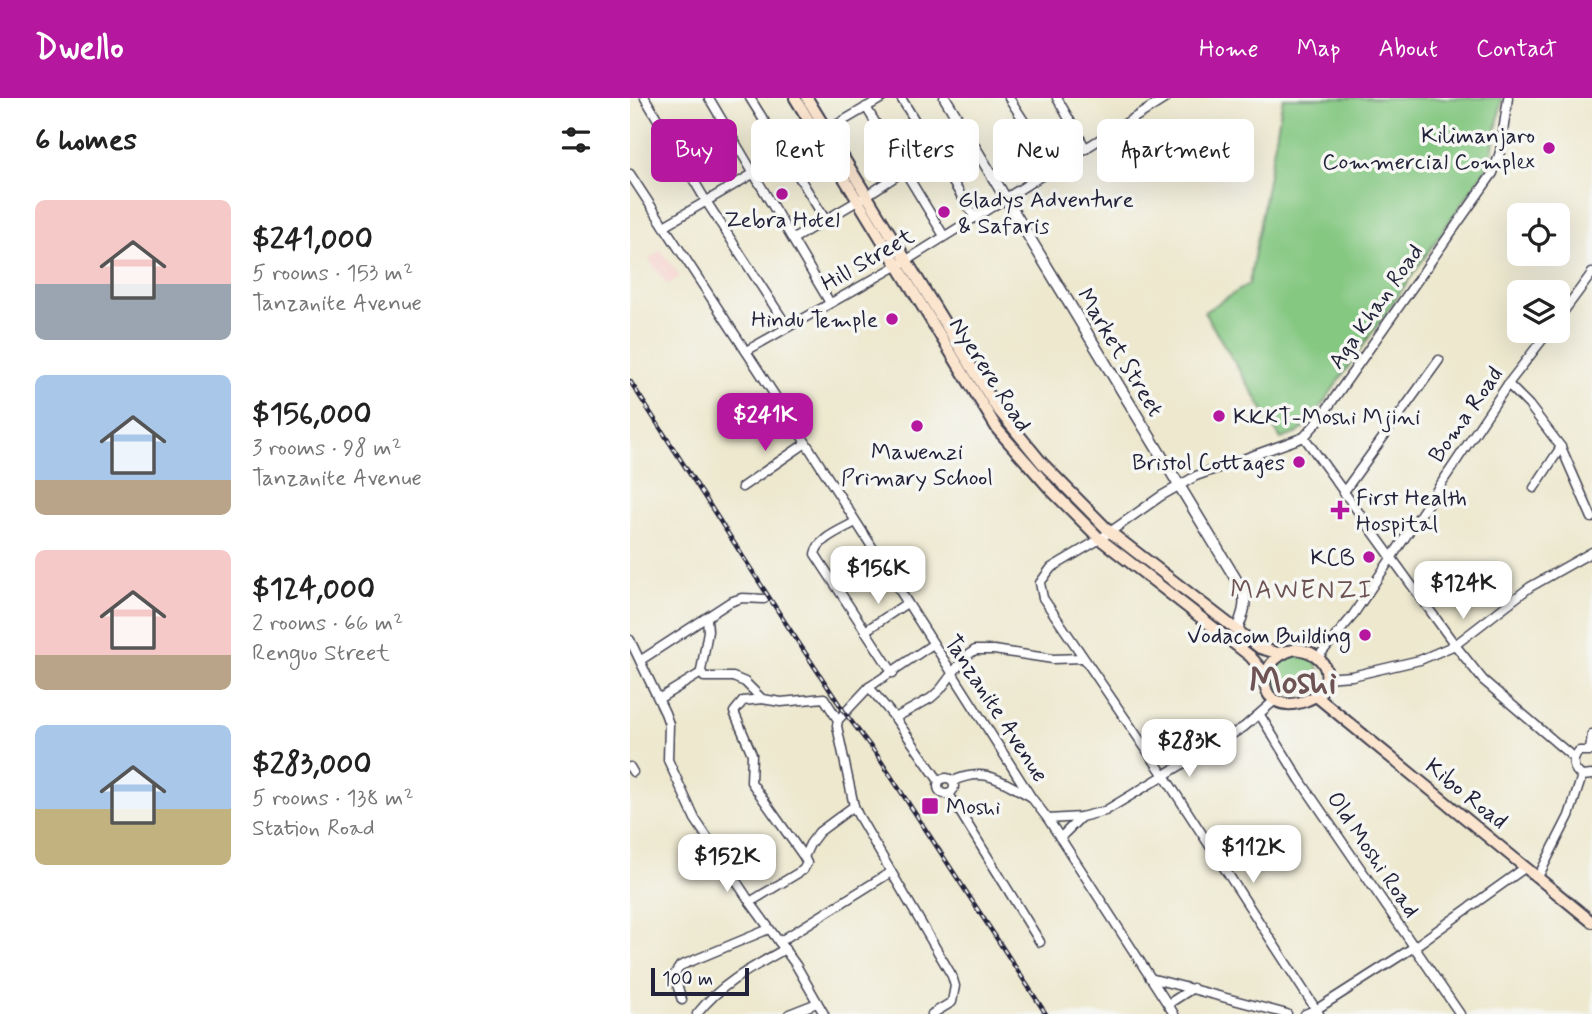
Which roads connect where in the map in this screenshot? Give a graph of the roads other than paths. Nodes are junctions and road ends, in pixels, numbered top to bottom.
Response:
1 (645, 98) edge
2 (709, 98) edge
3 (750, 98) edge
4 (795, 98) edge
5 (807, 98) edge
6 (882, 98) edge
7 (901, 98) edge
8 (945, 98) edge
9 (1009, 98) edge
10 (1057, 98) edge
11 (1166, 98) edge
12 (1508, 98) edge
13 (1151, 102) edge
14 (866, 107) junction
15 (763, 119) edge
16 (811, 119) edge
17 (816, 119) edge
18 (846, 119) edge
19 (873, 119) edge
20 (914, 119) edge
21 (958, 119) edge
22 (1023, 119) edge
23 (1086, 149) junction
24 (1083, 151) edge
25 (979, 155) edge
26 (751, 168) edge
27 (630, 174) edge
28 (751, 175) edge
29 (850, 177) edge
30 (759, 182) edge
31 (802, 182) edge
32 (887, 182) edge
33 (911, 182) edge
34 (953, 182) edge
35 (1034, 182) edge
36 (863, 198) junction
37 (1006, 200) junction
38 (706, 201) junction
39 (975, 218) junction
40 (825, 219) junction
41 (664, 226) junction
42 (944, 236) junction
43 (793, 239) junction
44 (903, 262) junction
45 (1592, 274) edge
46 (830, 303) junction
47 (1570, 303) edge
48 (787, 326) junction
49 (1540, 343) edge
50 (746, 351) junction
51 (1438, 360) dead end
52 (1508, 384) junction
53 (1304, 437) junction
54 (806, 443) junction
55 (1561, 447) junction
56 (1180, 485) junction
57 (742, 487) dead end
58 (1534, 488) dead end
59 (1343, 493) junction
60 (1592, 518) edge
61 (855, 522) junction
62 (1110, 532) junction
63 (1100, 539) junction
64 (1592, 551) edge
65 (1390, 557) junction
66 (764, 599) dead end
67 (907, 603) junction
68 (707, 619) junction
69 (1237, 630) junction
70 (865, 631) junction
71 (630, 639) edge
72 (933, 644) junction
73 (1455, 645) junction
74 (1288, 651) junction
75 (1318, 657) junction
76 (1083, 658) junction
77 (641, 660) junction
78 (701, 673) junction
79 (892, 673) junction
80 (953, 673) junction
81 (1325, 678) junction
82 (1264, 684) junction
83 (869, 687) junction
84 (1316, 696) junction
85 (660, 698) junction
86 (762, 699) junction
87 (1274, 701) junction
88 (1260, 715) junction
89 (895, 718) junction
90 (838, 720) junction
91 (1592, 734) edge
92 (1591, 750) edge
93 (1574, 758) junction
94 (1592, 775) edge
95 (1582, 776) junction
96 (1165, 777) junction
97 (939, 780) junction
98 (953, 781) junction
99 (949, 794) junction
100 (1031, 797) junction
101 (854, 806) junction
102 (1081, 817) junction
103 (1048, 819) junction
104 (1060, 838) junction
105 (804, 857) junction
106 (1526, 867) junction
107 (891, 872) junction
108 (1538, 877) junction
109 (750, 902) junction
110 (1592, 922) edge
111 (769, 929) junction
112 (1040, 943) dead end
113 (782, 945) junction
114 (1414, 947) junction
115 (1150, 978) junction
116 (1193, 988) junction
117 (681, 1000) dead end
118 (817, 1003) junction
119 (1168, 1004) junction
120 (1318, 1012) edge
121 (697, 1014) edge
122 (789, 1014) edge
123 (824, 1014) edge
124 (932, 1014) edge
125 (1174, 1014) edge
126 (1287, 1014) edge
127 (1305, 1014) edge
128 (1460, 1014) edge

1 - 38 street
2 - 26 street
3 - 15 street
4 - 16 main road, Nyerere Road
5 - 17 main road, Nyerere Road
6 - 14 street
7 - 20 street
8 - 21 street, Market Street
9 - 22 street
10 - 23 street
11 - 13 street, Hill Street
12 - 53 street, Aga Khan Road
13 - 23 street, Hill Street
14 - 18 street
14 - 19 street
23 - 24 street, Hill Street
25 - 37 street, Market Street
27 - 41 street, Tanzanite Avenue
28 - 38 street
29 - 36 main road, Nyerere Road
30 - 43 street
31 - 40 street
32 - 36 street
33 - 42 street
34 - 39 street
35 - 37 street, Hill Street
36 - 40 street
36 - 44 main road, Nyerere Road
37 - 39 street, Hill Street
37 - 56 street, Market Street
38 - 41 street
38 - 48 street
39 - 42 street, Hill Street
40 - 43 street
41 - 50 street, Tanzanite Avenue
42 - 44 street, Hill Street
43 - 46 street
44 - 46 street, Hill Street
44 - 62 main road, Nyerere Road
44 - 63 main road, Nyerere Road
45 - 47 street
46 - 48 street, Hill Street
48 - 50 street, Hill Street
49 - 52 street, Boma Road
50 - 54 street, Tanzanite Avenue
51 - 59 street
52 - 55 street
52 - 65 street, Boma Road
53 - 56 street
53 - 59 street
54 - 57 street
54 - 61 street, Tanzanite Avenue
55 - 58 street
55 - 60 street
56 - 62 street
56 - 69 street, Market Street
59 - 65 street
61 - 67 street, Tanzanite Avenue
61 - 70 street
62 - 63 street
62 - 69 main road, Nyerere Road
63 - 76 street
63 - 82 main road, Nyerere Road
64 - 73 street
65 - 73 street
65 - 75 street, Boma Road
66 - 68 street
67 - 70 street
67 - 72 street, Tanzanite Avenue
68 - 77 street
68 - 78 street
69 - 74 main road, Nyerere Road
70 - 79 street
71 - 77 street
72 - 79 street
72 - 80 street, Tanzanite Avenue
73 - 81 street
73 - 93 street
74 - 75 main road
74 - 82 main road
75 - 81 main road
76 - 80 street
76 - 96 street
77 - 85 street
78 - 85 street
78 - 86 street
79 - 83 street
80 - 89 street
80 - 100 street, Tanzanite Avenue
81 - 84 main road
82 - 87 main road
83 - 89 street
83 - 90 street
84 - 87 main road
84 - 106 main road, Kibo Road
85 - 109 street
86 - 90 street
86 - 105 street
87 - 88 street
88 - 96 street
88 - 114 street, Old Moshi Road
89 - 97 street
90 - 101 street
91 - 92 street
92 - 93 street
93 - 95 street
94 - 95 street
95 - 108 street
96 - 102 street
96 - 120 street
97 - 98 street
97 - 99 street
98 - 99 street
98 - 100 street
99 - 112 street
100 - 103 street, Tanzanite Avenue
101 - 105 street
101 - 107 street
102 - 103 street
102 - 104 street
103 - 104 street, Tanzanite Avenue
104 - 115 street, Tanzanite Avenue
105 - 109 street
106 - 108 main road, Kibo Road
106 - 114 street
107 - 113 street
107 - 124 street
108 - 110 main road, Kibo Road
109 - 111 street
111 - 113 street
111 - 117 street
113 - 118 street
113 - 121 street
114 - 120 street
114 - 128 street, Old Moshi Road
115 - 116 street
115 - 119 street, Tanzanite Avenue
116 - 119 street
116 - 126 street
118 - 122 street
118 - 123 street
119 - 125 street, Tanzanite Avenue
120 - 127 street

